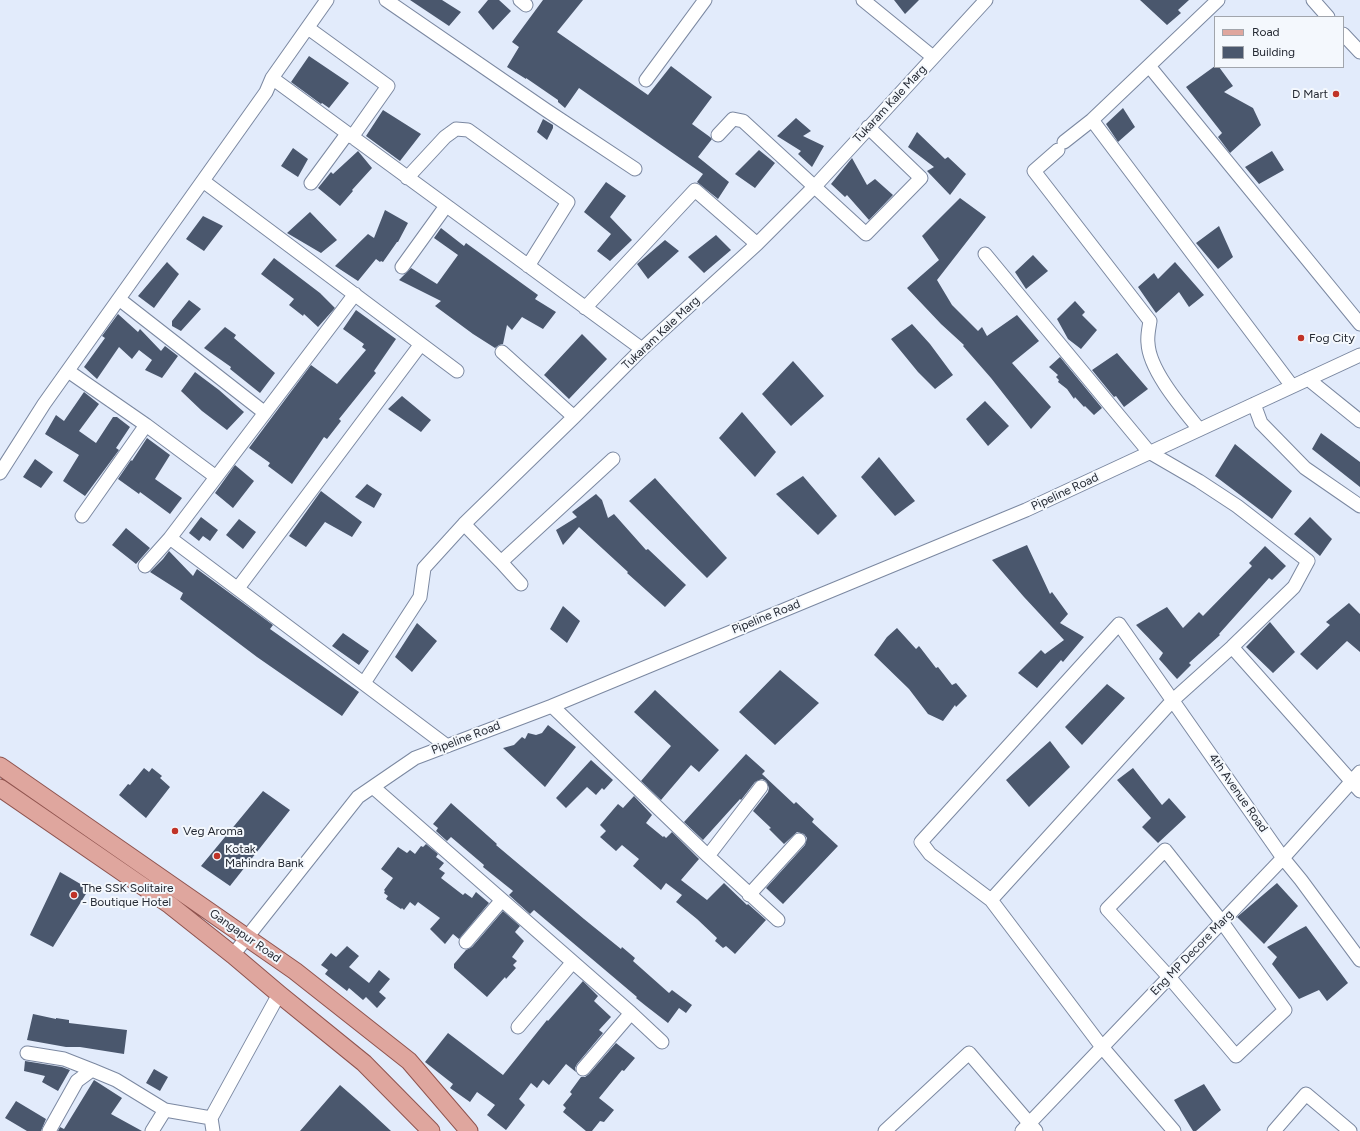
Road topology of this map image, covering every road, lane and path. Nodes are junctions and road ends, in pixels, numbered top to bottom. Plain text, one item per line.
1 (328, 0) edge
2 (386, 0) edge
3 (705, 0) edge
4 (863, 0) edge
5 (986, 0) edge
6 (1218, 0) edge
7 (1313, 0) edge
8 (1327, 16) edge
9 (308, 28) junction
10 (1344, 35) edge
11 (1360, 52) edge
12 (933, 57) junction
13 (1149, 66) junction
14 (272, 78) junction
15 (646, 80) dead end
16 (1092, 120) junction
17 (868, 127) junction
18 (718, 135) dead end
19 (350, 136) junction
20 (635, 168) dead end
21 (407, 178) junction
22 (203, 181) junction
23 (311, 184) dead end
24 (814, 186) junction
25 (446, 206) junction
26 (757, 244) junction
27 (985, 254) dead end
28 (528, 266) junction
29 (402, 267) dead end
30 (355, 294) junction
31 (119, 299) junction
32 (585, 308) junction
33 (1360, 324) edge
34 (421, 344) junction
35 (642, 349) junction
36 (502, 352) dead end
37 (1360, 355) edge
38 (68, 371) junction
39 (457, 371) dead end
40 (1308, 379) junction
41 (1292, 386) junction
42 (1254, 404) junction
43 (265, 413) junction
44 (574, 418) junction
45 (1360, 421) edge
46 (146, 425) junction
47 (1199, 429) junction
48 (1149, 452) junction
49 (613, 459) dead end
50 (0, 473) edge
51 (216, 477) junction
52 (1360, 506) edge
53 (82, 516) dead end
54 (464, 524) junction
55 (170, 538) junction
56 (501, 562) junction
57 (145, 566) dead end
58 (521, 584) dead end
59 (238, 588) junction
60 (1232, 647) junction
61 (364, 683) junction
62 (1173, 700) junction
63 (552, 706) junction
64 (447, 746) junction
65 (0, 766) edge
66 (1360, 772) edge
67 (373, 787) junction
68 (761, 787) dead end
69 (1355, 787) edge
70 (0, 788) edge
71 (799, 840) dead end
72 (708, 856) junction
73 (1283, 858) junction
74 (749, 895) junction
75 (502, 900) junction
76 (991, 900) junction
77 (778, 920) dead end
78 (1222, 922) junction
79 (248, 937) junction
80 (466, 942) dead end
81 (233, 955) junction
82 (1360, 960) edge
83 (572, 963) junction
84 (1169, 977) junction
85 (279, 994) junction
86 (631, 1013) junction
87 (518, 1027) dead end
88 (662, 1042) dead end
89 (1102, 1047) junction
90 (27, 1053) dead end
91 (583, 1069) dead end
92 (92, 1070) junction
93 (164, 1110) junction
94 (212, 1125) edge
95 (1030, 1129) edge
96 (49, 1131) edge
97 (152, 1131) edge
98 (431, 1131) edge
99 (469, 1131) edge
100 (885, 1131) edge
101 (1174, 1131) edge
102 (1274, 1131) edge
103 (1350, 1131) edge

1 - 9 street
2 - 20 street
3 - 15 street
4 - 12 street
5 - 12 street, Tukaram Kale Marg
6 - 13 street
7 - 8 street
9 - 14 street
9 - 19 street
10 - 11 street
12 - 17 street, Tukaram Kale Marg
13 - 16 street
13 - 33 street
14 - 19 street
14 - 22 street
16 - 41 street
16 - 47 street
17 - 24 street, Tukaram Kale Marg
17 - 24 street
18 - 24 street
19 - 21 street
19 - 23 street
21 - 25 street
21 - 28 street
22 - 30 street
22 - 31 street
24 - 26 street, Tukaram Kale Marg
25 - 28 street
25 - 29 street
26 - 32 street
26 - 35 street, Tukaram Kale Marg
27 - 48 street
28 - 32 street
30 - 34 street
30 - 43 street
31 - 38 street
31 - 43 street
32 - 35 street
34 - 39 street
34 - 59 street
35 - 44 street, Tukaram Kale Marg
36 - 44 street
37 - 40 street, Pipeline Road
38 - 46 street
38 - 50 street
40 - 41 street, Pipeline Road
40 - 45 street
41 - 42 street, Pipeline Road
42 - 47 street, Pipeline Road
42 - 52 street
43 - 51 street
44 - 54 street, Tukaram Kale Marg
46 - 51 street
46 - 53 street
47 - 48 street, Pipeline Road
48 - 60 street
48 - 63 street, Pipeline Road
49 - 56 street
51 - 55 street
54 - 56 street
54 - 61 street, Tukaram Kale Marg
55 - 57 street
55 - 59 street
56 - 58 street
59 - 61 street
60 - 62 street
60 - 69 street
61 - 64 street
62 - 73 street, 4th Avenue Road
62 - 76 street
62 - 76 street, 4th Avenue Road
63 - 64 street, Pipeline Road
63 - 72 street
64 - 67 street, Pipeline Road
65 - 79 main road, Gangapur Road
66 - 69 street, Eng MP Decore Marg
67 - 75 street
67 - 79 street, Pipeline Road
68 - 72 street
69 - 73 street, Eng MP Decore Marg
70 - 81 main road, Gangapur Road
71 - 74 street
72 - 74 street
73 - 78 street, Eng MP Decore Marg
73 - 82 street, 4th Avenue Road
74 - 77 street
75 - 80 street
75 - 83 street
76 - 89 street
78 - 84 street, Eng MP Decore Marg
78 - 84 street
78 - 84 street
79 - 81 street, Pipeline Road
79 - 99 main road, Gangapur Road
81 - 85 main road, Gangapur Road
83 - 86 street
83 - 87 street
84 - 89 street, Eng MP Decore Marg
85 - 94 street
85 - 98 main road, Gangapur Road
86 - 88 street
86 - 91 street
89 - 95 street, Eng MP Decore Marg
89 - 101 street
90 - 92 street
92 - 93 street
92 - 96 street
93 - 94 street
93 - 97 street
95 - 100 street
102 - 103 street

